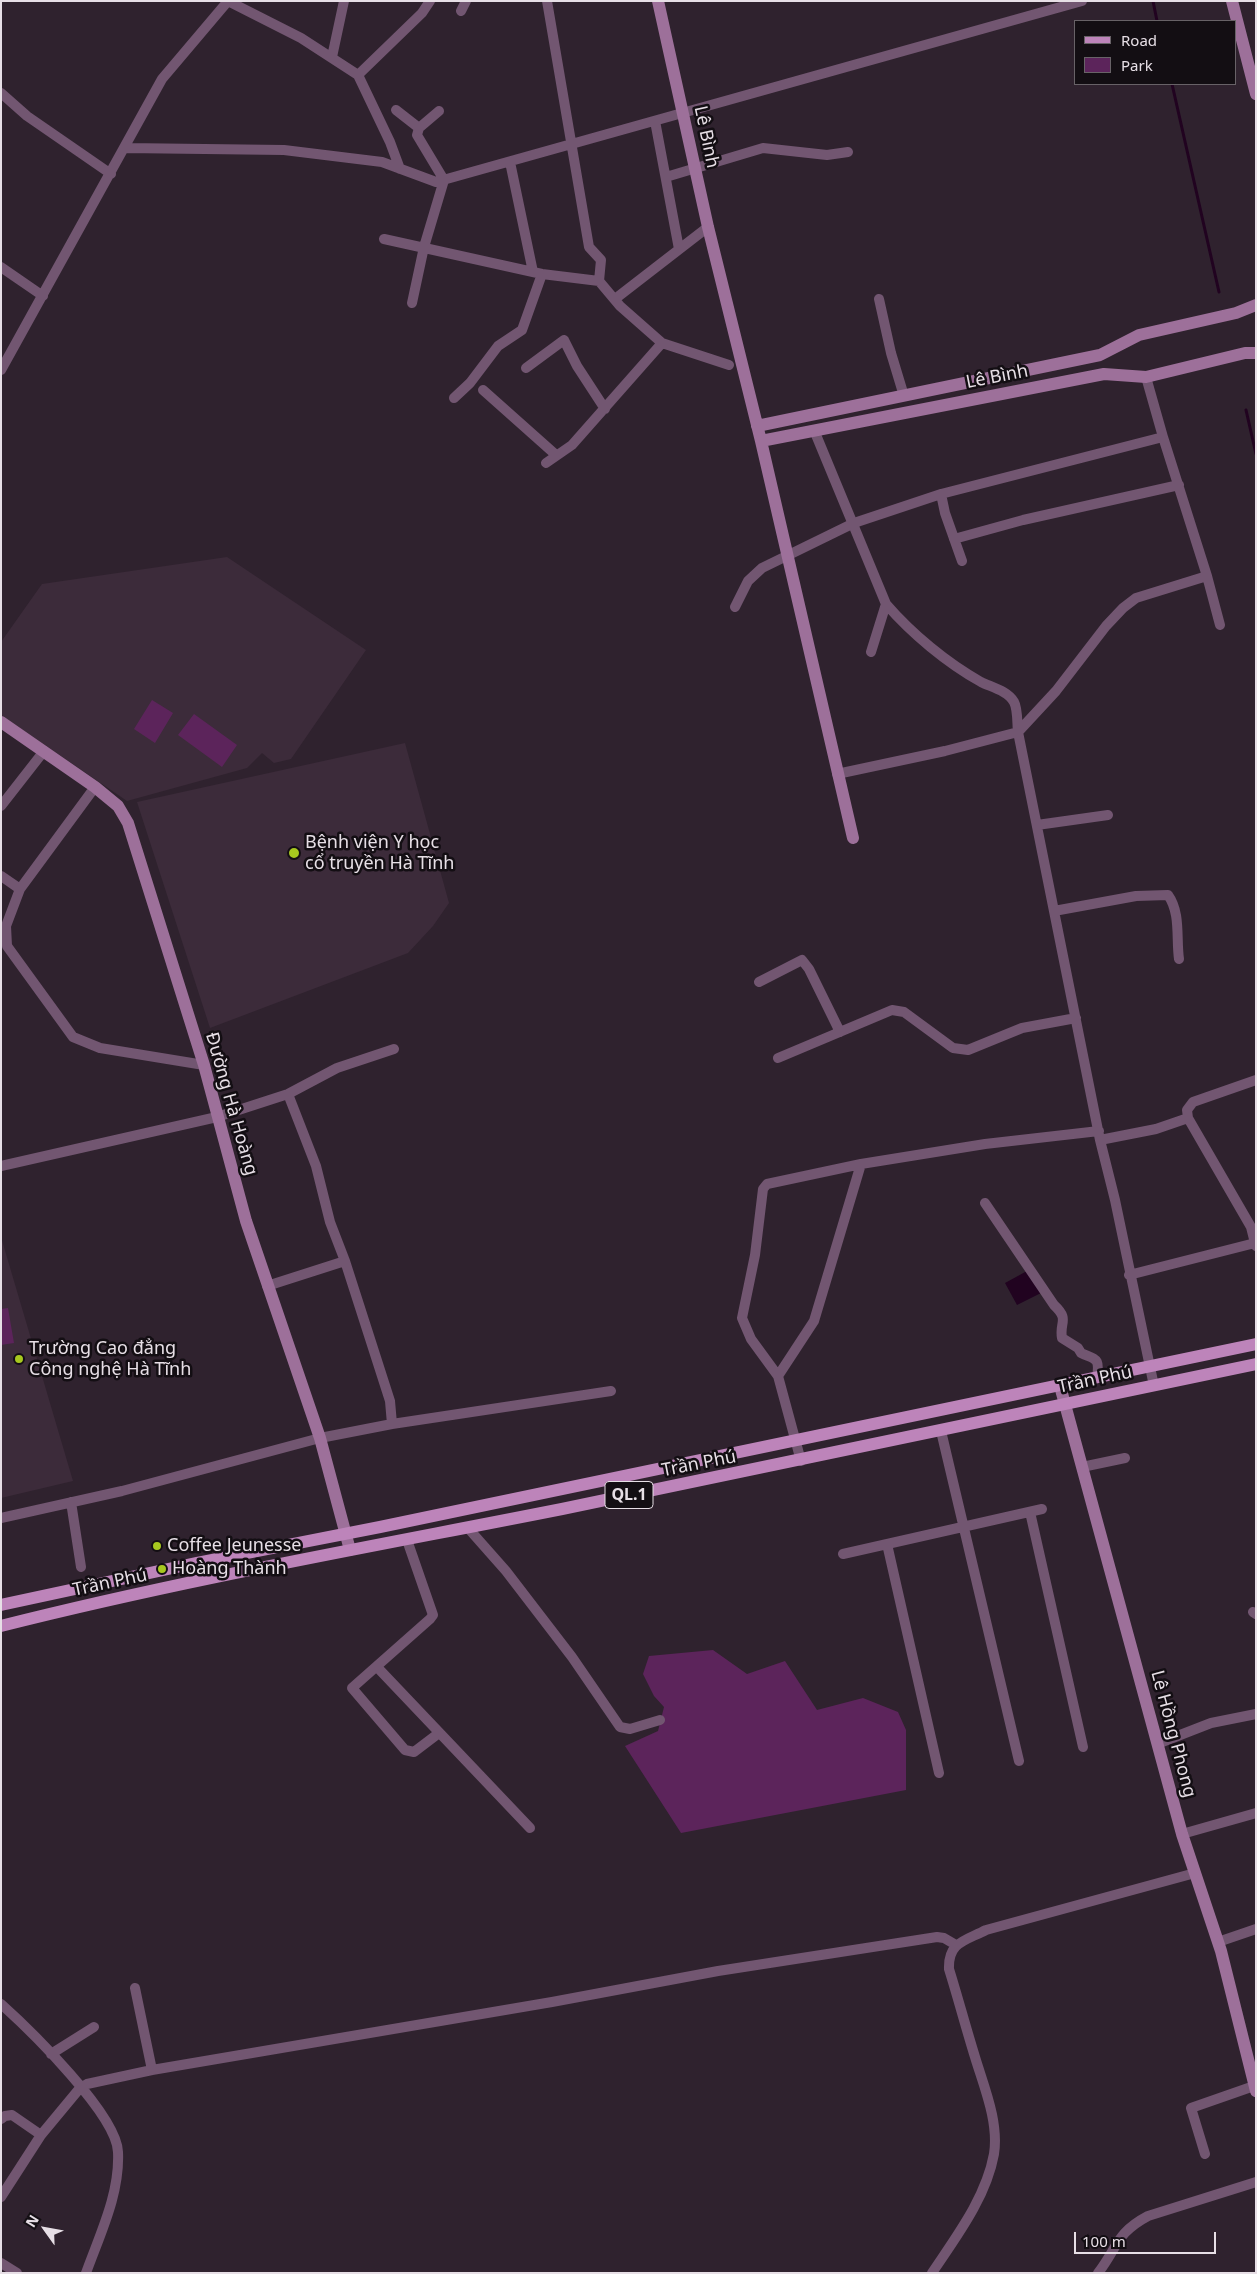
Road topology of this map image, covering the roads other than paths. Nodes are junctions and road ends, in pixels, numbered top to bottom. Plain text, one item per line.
1 (228, 1) edge
2 (344, 1) edge
3 (430, 1) edge
4 (546, 1) edge
5 (658, 1) edge
6 (1082, 1) edge
7 (1232, 1) edge
8 (1237, 20) edge
9 (1237, 20) edge
10 (332, 57) junction
11 (358, 75) junction
12 (1, 93) edge
13 (1256, 94) edge
14 (396, 110) dead end
15 (440, 111) dead end
16 (683, 114) junction
17 (655, 121) junction
18 (420, 128) junction
19 (573, 143) junction
20 (126, 148) junction
21 (848, 152) dead end
22 (510, 162) junction
23 (695, 168) junction
24 (400, 169) junction
25 (111, 174) junction
26 (666, 177) junction
27 (444, 180) junction
28 (708, 227) junction
29 (384, 239) dead end
30 (424, 247) junction
31 (679, 249) junction
32 (1, 267) edge
33 (538, 272) junction
34 (599, 281) junction
35 (42, 296) junction
36 (615, 299) junction
37 (879, 299) dead end
38 (412, 303) dead end
39 (1256, 305) edge
40 (662, 343) junction
41 (1256, 353) edge
42 (1100, 355) junction
43 (729, 365) dead end
44 (526, 368) dead end
45 (1, 370) edge
46 (1104, 374) junction
47 (1146, 377) junction
48 (483, 390) dead end
49 (904, 396) junction
50 (454, 398) dead end
51 (605, 409) junction
52 (757, 426) junction
53 (814, 430) junction
54 (1163, 437) junction
55 (761, 441) junction
56 (556, 456) junction
57 (546, 463) dead end
58 (1179, 485) junction
59 (940, 494) junction
60 (854, 523) junction
61 (954, 539) junction
62 (787, 555) junction
63 (962, 562) dead end
64 (1208, 576) junction
65 (886, 604) junction
66 (735, 607) dead end
67 (1220, 626) dead end
68 (871, 652) dead end
69 (1, 722) edge
70 (1018, 732) junction
71 (44, 751) junction
72 (838, 774) junction
73 (95, 787) junction
74 (1, 806) edge
75 (1108, 815) dead end
76 (1037, 825) junction
77 (853, 838) dead end
78 (1, 876) edge
79 (20, 889) junction
80 (1054, 911) junction
81 (4, 947) edge
82 (1179, 959) dead end
83 (759, 982) dead end
84 (1076, 1018) junction
85 (840, 1032) junction
86 (394, 1049) dead end
87 (778, 1058) dead end
88 (204, 1065) junction
89 (1256, 1080) edge
90 (288, 1094) junction
91 (218, 1117) junction
92 (1188, 1118) junction
93 (1099, 1136) junction
94 (861, 1164) junction
95 (1, 1166) edge
96 (985, 1203) dead end
97 (1255, 1244) edge
98 (345, 1261) junction
99 (1130, 1275) junction
100 (267, 1286) junction
101 (1256, 1344) edge
102 (1256, 1364) edge
103 (1150, 1367) junction
104 (778, 1376) junction
105 (1097, 1378) junction
106 (1060, 1386) junction
107 (1154, 1386) junction
108 (610, 1391) dead end
109 (1064, 1405) junction
110 (392, 1424) junction
111 (942, 1431) junction
112 (320, 1438) junction
113 (796, 1441) junction
114 (1125, 1458) dead end
115 (801, 1461) junction
116 (1082, 1467) junction
117 (71, 1502) junction
118 (1042, 1509) dead end
119 (1030, 1512) junction
120 (1, 1518) edge
121 (964, 1526) junction
122 (468, 1528) junction
123 (346, 1532) junction
124 (407, 1540) junction
125 (887, 1544) junction
126 (350, 1550) junction
127 (843, 1554) dead end
128 (81, 1568) dead end
129 (1, 1605) edge
130 (1, 1626) edge
131 (377, 1667) junction
132 (1256, 1714) edge
133 (660, 1720) dead end
134 (439, 1733) junction
135 (1157, 1744) junction
136 (1083, 1747) dead end
137 (1018, 1761) dead end
138 (939, 1773) dead end
139 (1256, 1813) edge
140 (530, 1828) dead end
141 (1182, 1834) junction
142 (1195, 1873) junction
143 (1256, 1929) edge
144 (1218, 1942) junction
145 (956, 1945) junction
146 (135, 1988) dead end
147 (1, 2004) edge
148 (94, 2027) dead end
149 (51, 2054) junction
150 (152, 2070) junction
151 (80, 2088) junction
152 (1255, 2088) edge
153 (1, 2119) edge
154 (41, 2135) junction
155 (1205, 2154) dead end
156 (1256, 2182) edge
157 (1, 2197) edge
158 (1, 2263) edge
159 (17, 2273) edge
160 (86, 2273) edge
161 (932, 2273) edge
162 (1098, 2273) edge

1 - 10 street
1 - 20 street
2 - 10 street
3 - 11 street
4 - 19 street
5 - 16 street, Lê Bình
6 - 16 street
7 - 8 street
9 - 13 street
10 - 11 street
11 - 24 street
12 - 25 street
14 - 18 street
15 - 18 street
16 - 17 street
16 - 23 street, Lê Bình
17 - 19 street
17 - 26 street
18 - 27 street
19 - 22 street
19 - 34 street
20 - 24 street
20 - 25 street
21 - 23 street
22 - 27 street
22 - 33 street
23 - 26 street
23 - 28 street, Lê Bình
24 - 27 street
25 - 35 street
26 - 31 street
27 - 30 street
28 - 31 street
28 - 52 street, Lê Bình
29 - 30 street
30 - 33 street
30 - 38 street
31 - 36 street
32 - 35 street
33 - 34 street
33 - 50 street
34 - 36 street
35 - 45 street
36 - 40 street
37 - 49 street
39 - 42 street, Lê Bình
40 - 43 street
40 - 51 street
41 - 47 street, Lê Bình
42 - 46 street
42 - 49 street, Lê Bình
44 - 51 street
46 - 47 street, Lê Bình
46 - 53 street, Lê Bình
47 - 54 street
48 - 56 street
49 - 52 street, Lê Bình
51 - 56 street
52 - 55 street, Lê Bình
53 - 55 street, Lê Bình
53 - 60 street
54 - 58 street
54 - 59 street
55 - 62 street
56 - 57 street
58 - 61 street
58 - 64 street
59 - 60 street
59 - 61 street
60 - 62 street
60 - 65 street
61 - 63 street
62 - 66 street
62 - 72 street
64 - 67 street
64 - 70 street
65 - 68 street
65 - 70 street
69 - 71 street, Đường Hà Hoàng
70 - 72 street
70 - 76 street
71 - 73 street, Đường Hà Hoàng
71 - 74 street
72 - 77 street
73 - 79 street
73 - 88 street, Đường Hà Hoàng
75 - 76 street
76 - 80 street
78 - 79 street
79 - 81 street
80 - 82 street
80 - 84 street
81 - 88 street
83 - 85 street
84 - 85 street
84 - 93 street
85 - 87 street
86 - 90 street
88 - 91 street, Đường Hà Hoàng
89 - 92 street
90 - 91 street
90 - 98 street
91 - 95 street
91 - 100 street, Đường Hà Hoàng
92 - 93 street
92 - 97 street
93 - 94 street
93 - 99 street
94 - 104 street
94 - 104 street
96 - 105 street
97 - 99 street
98 - 100 street
98 - 110 street
99 - 103 street
100 - 112 street, Đường Hà Hoàng
101 - 103 main road, Trần Phú / QL.1
102 - 107 main road, Trần Phú / QL.1
103 - 105 main road, Trần Phú / QL.1
103 - 107 street
104 - 113 street
105 - 106 main road, Trần Phú / QL.1
106 - 109 street, Lê Hồng Phong
106 - 113 main road, Trần Phú / QL.1
107 - 109 main road, Trần Phú / QL.1
108 - 110 street
109 - 111 main road, Trần Phú / QL.1
109 - 116 street, Lê Hồng Phong
110 - 112 street
111 - 115 main road, Trần Phú / QL.1
111 - 121 street
112 - 117 street
112 - 123 street, Đường Hà Hoàng
113 - 115 street
113 - 123 main road, Trần Phú / QL.1
114 - 116 street
115 - 122 main road, Trần Phú / QL.1
116 - 135 street, Lê Hồng Phong
117 - 120 street
117 - 128 street
118 - 119 street
119 - 121 street
119 - 136 street
121 - 125 street
121 - 137 street
122 - 124 main road, Trần Phú / QL.1
122 - 133 street
123 - 126 street, Đường Hà Hoàng
123 - 129 main road, Trần Phú / QL.1
124 - 126 main road, Trần Phú / QL.1
124 - 131 street
125 - 127 street
125 - 138 street
126 - 130 main road, Trần Phú / QL.1
131 - 134 street
131 - 134 street
132 - 135 street
134 - 140 street
135 - 141 street, Lê Hồng Phong
139 - 141 street
141 - 142 street, Lê Hồng Phong
142 - 144 street, Lê Hồng Phong
142 - 145 street
143 - 144 street
144 - 152 street, Lê Hồng Phong
145 - 150 street
145 - 161 street
146 - 150 street
147 - 149 street
148 - 149 street
149 - 151 street
150 - 151 street
151 - 154 street
151 - 160 street
152 - 155 street
153 - 154 street
154 - 157 street
156 - 162 street
158 - 159 street

